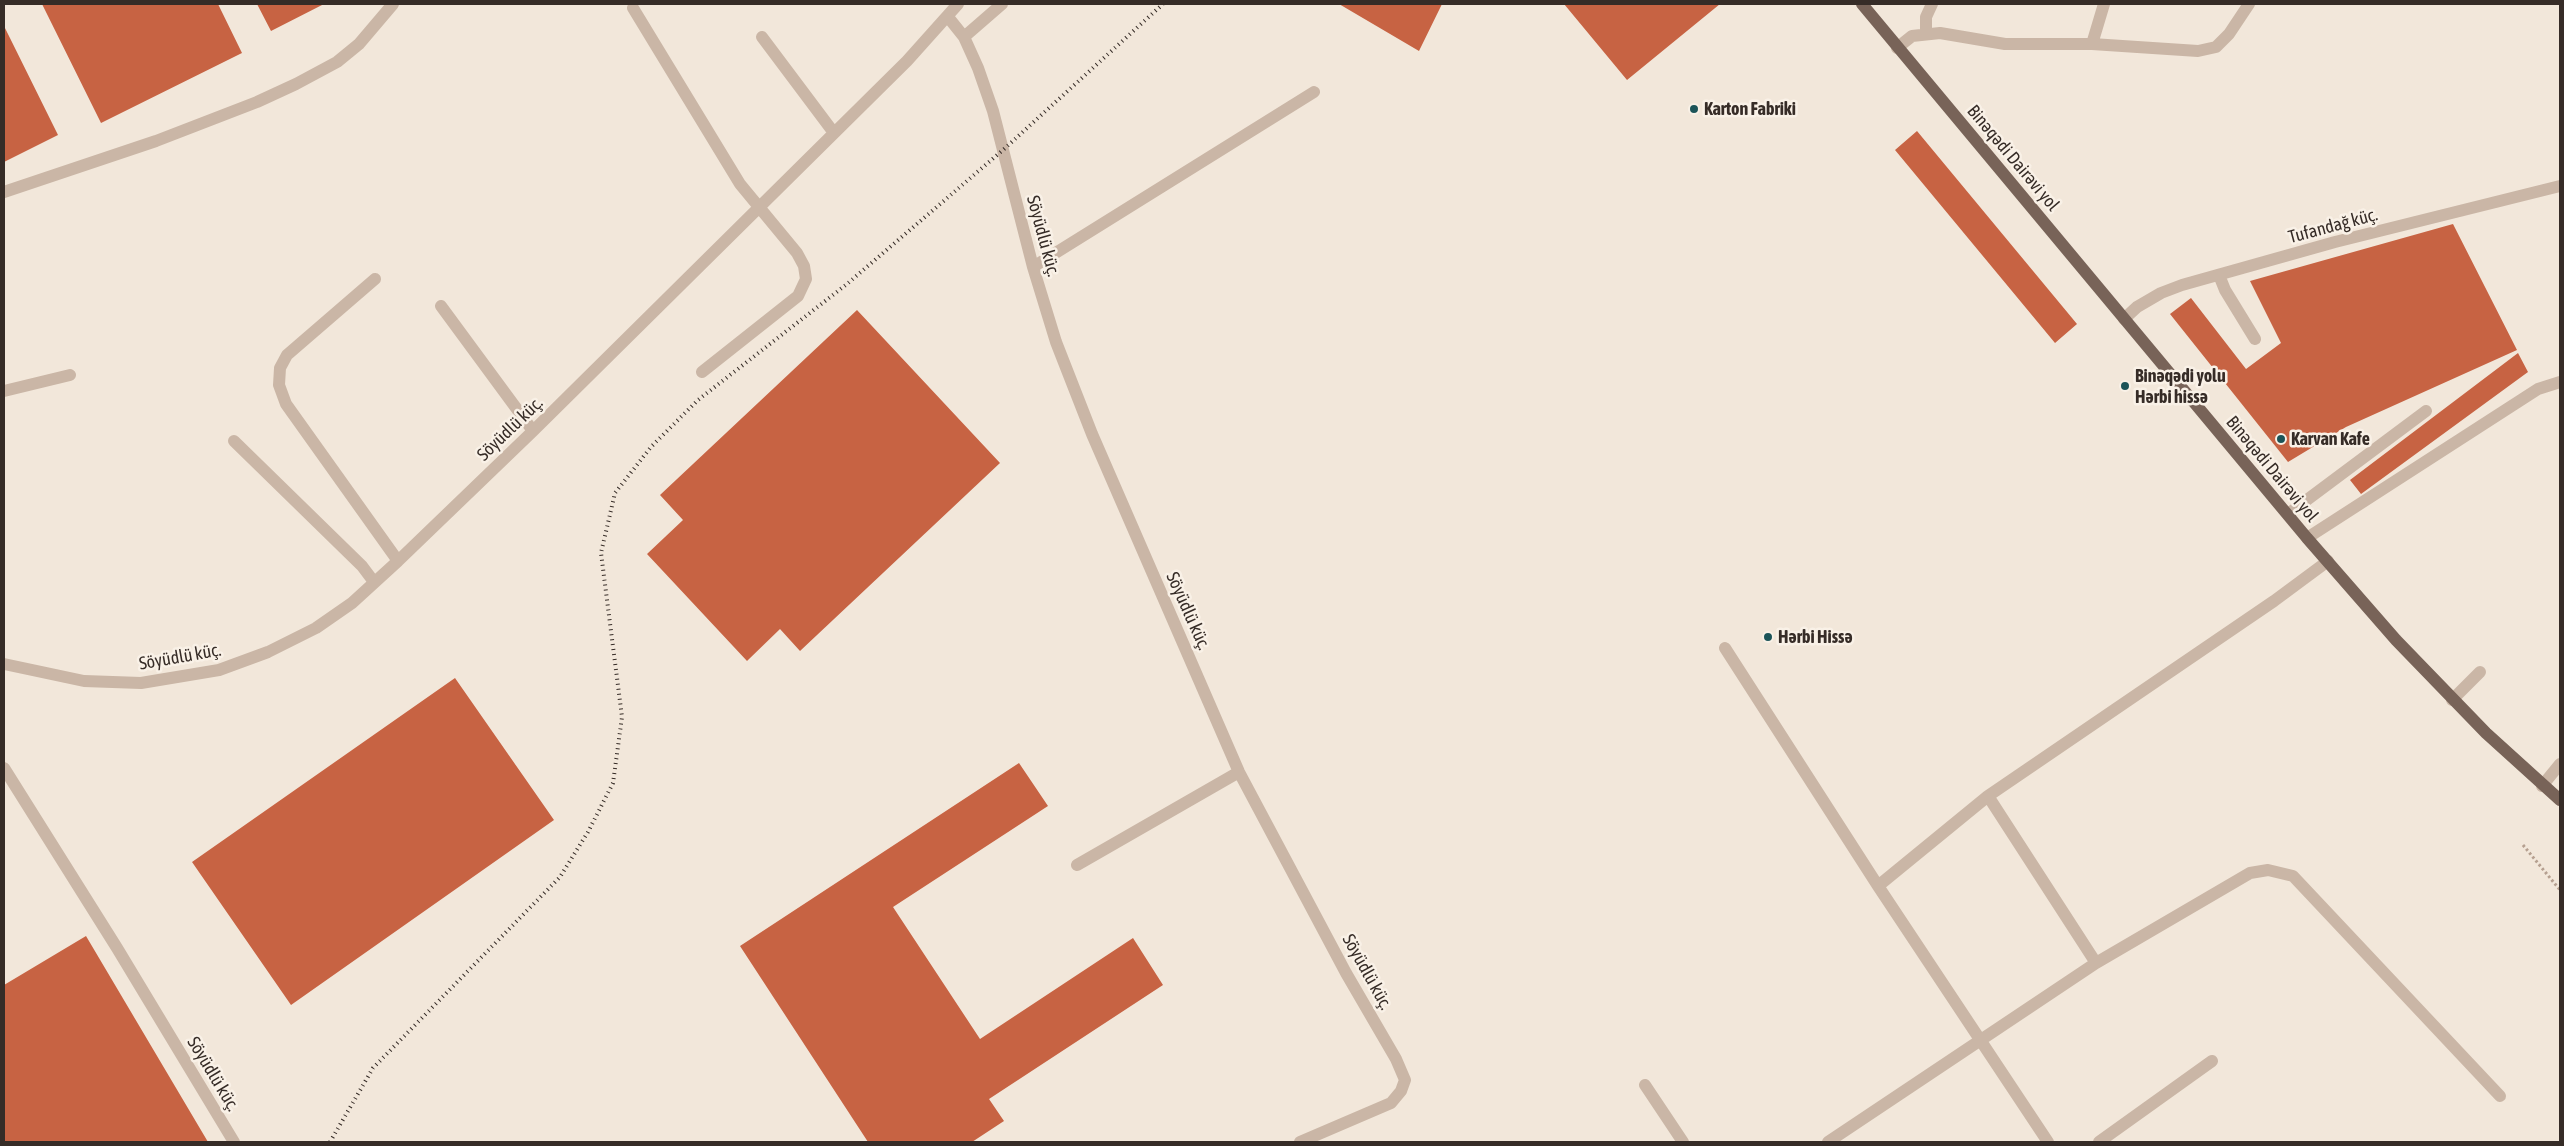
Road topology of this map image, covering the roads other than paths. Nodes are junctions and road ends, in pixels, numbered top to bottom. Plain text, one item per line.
1 (393, 4) edge
2 (958, 4) edge
3 (1002, 4) edge
4 (1862, 4) edge
5 (1932, 4) edge
6 (2104, 4) edge
7 (2249, 4) edge
8 (633, 8) dead end
9 (948, 17) junction
10 (1926, 33) junction
11 (762, 37) dead end
12 (964, 38) junction
13 (2092, 44) junction
14 (1898, 48) junction
15 (1314, 92) dead end
16 (834, 133) junction
17 (2560, 186) edge
18 (4, 192) edge
19 (759, 209) junction
20 (1033, 267) junction
21 (2218, 275) junction
22 (375, 279) dead end
23 (441, 306) dead end
24 (2124, 319) junction
25 (2255, 339) dead end
26 (702, 372) dead end
27 (70, 375) dead end
28 (2560, 382) edge
29 (4, 391) edge
30 (2426, 410) dead end
31 (533, 432) junction
32 (234, 441) dead end
33 (2288, 514) junction
34 (2307, 538) junction
35 (398, 561) junction
36 (2328, 561) junction
37 (374, 582) junction
38 (1725, 648) dead end
39 (4, 664) edge
40 (2480, 672) dead end
41 (2452, 700) junction
42 (2560, 764) edge
43 (4, 768) edge
44 (1239, 772) junction
45 (2542, 786) junction
46 (1988, 796) junction
47 (2560, 800) edge
48 (1077, 865) dead end
49 (1878, 886) junction
50 (2096, 963) junction
51 (1981, 1039) junction
52 (2212, 1061) dead end
53 (1645, 1085) dead end
54 (2500, 1096) dead end
55 (234, 1142) edge
56 (1300, 1142) edge
57 (1683, 1142) edge
58 (1828, 1142) edge
59 (2048, 1142) edge
60 (2099, 1142) edge

1 - 18 street
2 - 9 street, Söyüdlü küç.
3 - 12 street
4 - 14 main road, Binəqədi Dairəvi yol
5 - 10 street
6 - 13 street
7 - 13 street
8 - 19 street
9 - 12 street, Söyüdlü küç.
9 - 16 street, Söyüdlü küç.
10 - 13 street
10 - 14 street
11 - 16 street
12 - 20 street, Söyüdlü küç.
14 - 24 main road, Binəqədi Dairəvi yol
15 - 20 street
16 - 19 street, Söyüdlü küç.
17 - 21 street, Tufandağ küç.
19 - 26 street
19 - 31 street, Söyüdlü küç.
20 - 44 street, Söyüdlü küç.
21 - 24 street, Tufandağ küç.
21 - 25 street
22 - 35 street
23 - 31 street
24 - 33 main road, Binəqədi Dairəvi yol
27 - 29 street
28 - 34 street
30 - 33 street
31 - 35 street, Söyüdlü küç.
32 - 37 street
33 - 34 main road, Binəqədi Dairəvi yol
34 - 36 main road, Binəqədi Dairəvi yol
35 - 37 street, Söyüdlü küç.
36 - 41 main road, Binəqədi Dairəvi yol
36 - 46 street
37 - 39 street, Söyüdlü küç.
38 - 49 street
40 - 41 street
41 - 45 main road, Binəqədi Dairəvi yol
42 - 45 street
43 - 55 street, Söyüdlü küç.
44 - 48 street
44 - 56 street, Söyüdlü küç.
45 - 47 main road, Binəqədi Dairəvi yol
46 - 49 street
46 - 50 street
49 - 51 street
50 - 51 street
50 - 54 street
51 - 58 street
51 - 59 street
52 - 60 street
53 - 57 street

